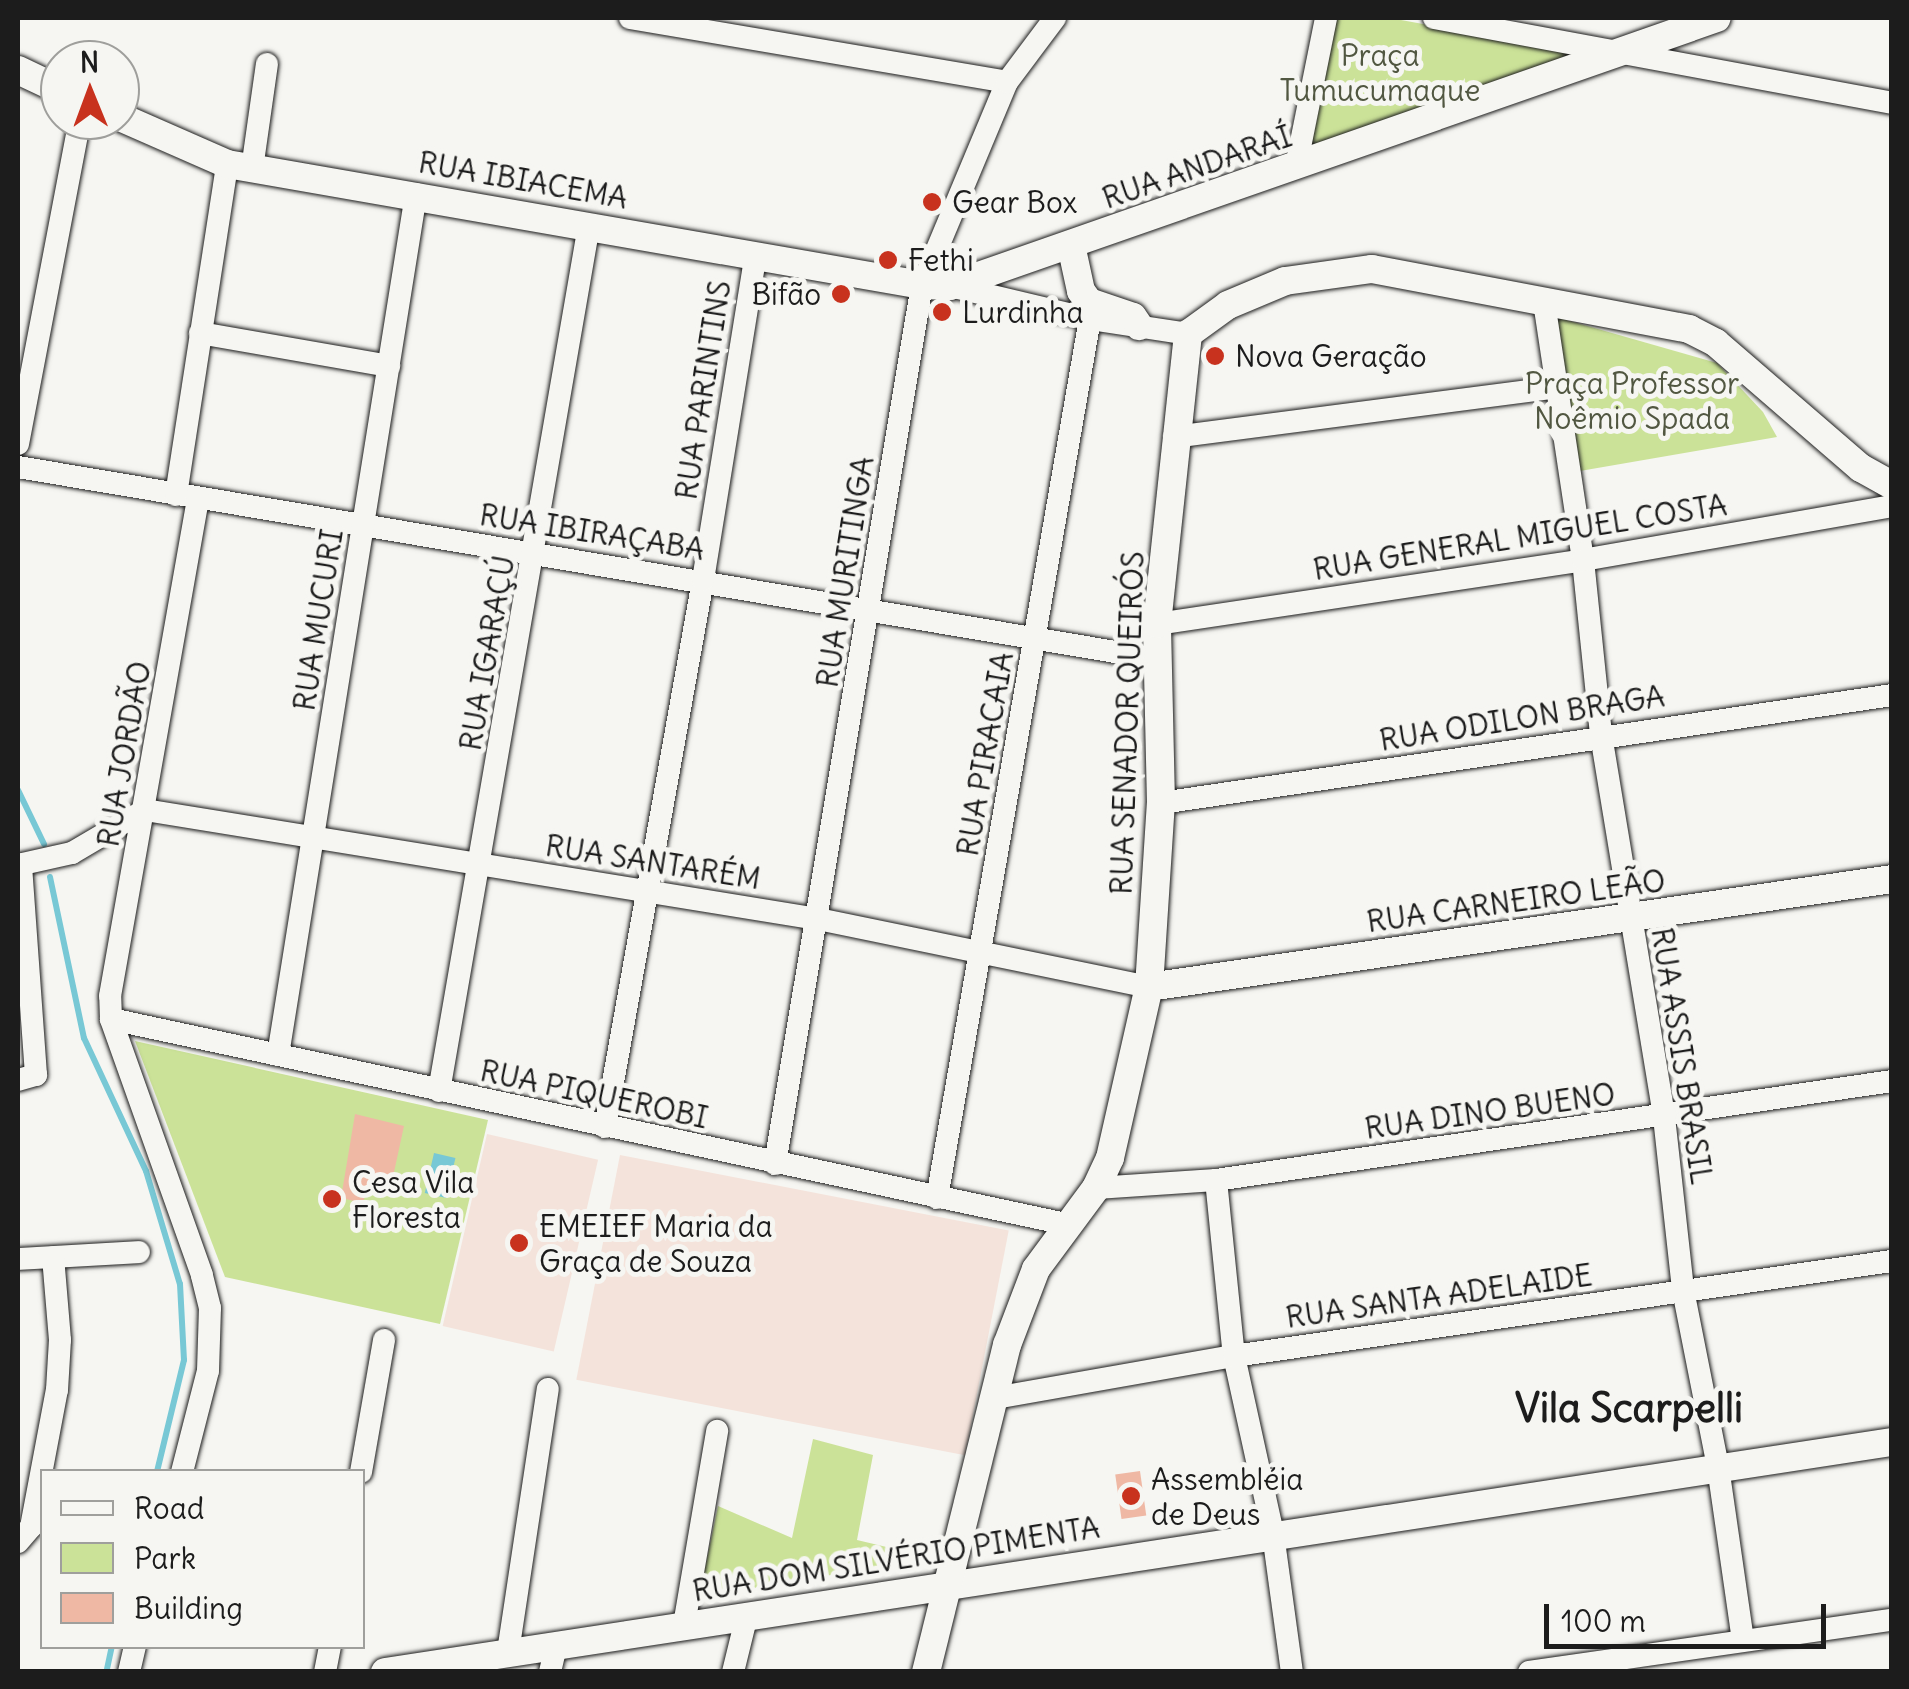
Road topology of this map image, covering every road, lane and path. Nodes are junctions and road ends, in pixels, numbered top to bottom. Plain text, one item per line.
1 (630, 18) edge
2 (1054, 18) edge
3 (1326, 18) edge
4 (1434, 18) edge
5 (1717, 18) edge
6 (1623, 52) junction
7 (267, 64) dead end
8 (1006, 82) junction
9 (1892, 103) edge
10 (140, 125) edge
11 (76, 140) edge
12 (240, 166) junction
13 (1296, 167) junction
14 (416, 194) junction
15 (589, 225) junction
16 (1071, 245) junction
17 (756, 254) junction
18 (936, 286) junction
19 (1544, 302) junction
20 (1090, 319) junction
21 (1139, 326) junction
22 (200, 333) junction
23 (1188, 334) junction
24 (389, 366) junction
25 (1557, 387) junction
26 (1174, 437) junction
27 (18, 444) edge
28 (18, 467) edge
29 (1892, 484) edge
30 (187, 497) junction
31 (1892, 506) edge
32 (364, 525) junction
33 (535, 554) junction
34 (1584, 560) junction
35 (703, 580) junction
36 (869, 609) junction
37 (1157, 624) junction
38 (1036, 636) junction
39 (1157, 660) junction
40 (1892, 695) edge
41 (1601, 735) junction
42 (1161, 803) junction
43 (145, 810) junction
44 (313, 838) junction
45 (480, 864) junction
46 (19, 865) edge
47 (1892, 878) edge
48 (646, 891) junction
49 (818, 918) junction
50 (1630, 918) junction
51 (982, 951) junction
52 (1149, 987) junction
53 (110, 1018) junction
54 (278, 1056) junction
55 (27, 1078) edge
56 (1892, 1081) edge
57 (439, 1090) junction
58 (1664, 1118) junction
59 (605, 1127) junction
60 (774, 1164) junction
61 (1216, 1180) junction
62 (1096, 1188) junction
63 (936, 1198) junction
64 (1066, 1224) junction
65 (139, 1252) dead end
66 (53, 1257) junction
67 (18, 1259) edge
68 (1892, 1260) edge
69 (1683, 1290) junction
70 (384, 1340) dead end
71 (1234, 1356) junction
72 (548, 1388) dead end
73 (996, 1398) junction
74 (717, 1431) dead end
75 (1892, 1442) edge
76 (1718, 1467) junction
77 (41, 1469) edge
78 (183, 1469) edge
79 (361, 1469) edge
80 (40, 1476) edge
81 (1272, 1534) junction
82 (18, 1542) edge
83 (947, 1584) junction
84 (747, 1616) junction
85 (1892, 1620) edge
86 (684, 1625) junction
87 (1742, 1640) junction
88 (1692, 1648) junction
89 (508, 1652) junction
90 (553, 1658) edge
91 (385, 1672) edge
92 (732, 1672) edge
93 (926, 1672) edge
94 (1292, 1672) edge
95 (1529, 1672) edge
96 (1695, 1672) edge

1 - 8 street
2 - 8 street, RUA MURITINGA
3 - 13 street
4 - 6 street
5 - 6 street, RUA ANDARAÍ
6 - 9 street
6 - 13 street, RUA ANDARAÍ
7 - 12 street, RUA JORDÃO
8 - 18 street, RUA MURITINGA
10 - 12 street, RUA IBIACEMA
11 - 27 street
12 - 14 street, RUA IBIACEMA
12 - 22 street, RUA JORDÃO
13 - 16 street, RUA ANDARAÍ
14 - 15 street, RUA IBIACEMA
14 - 24 street, RUA MUCURI
15 - 17 street, RUA IBIACEMA
15 - 33 street, RUA IGARAÇÚ
16 - 18 street, RUA ANDARAÍ
16 - 21 street
17 - 18 street, RUA IBIACEMA
17 - 35 street, RUA PARINTINS
18 - 20 street, RUA IBIACEMA
18 - 36 street, RUA MURITINGA
19 - 23 street
19 - 25 street, RUA ASSIS BRASIL
19 - 29 street
20 - 21 street, RUA IBIACEMA
20 - 38 street, RUA PIRACAIA
21 - 23 street, RUA IBIACEMA
22 - 24 street
22 - 30 street, RUA JORDÃO
23 - 26 street, RUA SENADOR QUEIRÓS
24 - 32 street, RUA MUCURI
25 - 26 street
25 - 34 street, RUA ASSIS BRASIL
26 - 37 street, RUA SENADOR QUEIRÓS
28 - 30 street, RUA IBIRAÇABA
30 - 32 street, RUA IBIRAÇABA
30 - 43 street, RUA JORDÃO
31 - 34 street, RUA GENERAL MIGUEL COSTA
32 - 33 street, RUA IBIRAÇABA
32 - 44 street, RUA MUCURI
33 - 35 street, RUA IBIRAÇABA
33 - 45 street, RUA IGARAÇÚ
34 - 37 street, RUA GENERAL MIGUEL COSTA
34 - 41 street, RUA ASSIS BRASIL
35 - 36 street, RUA IBIRAÇABA
35 - 48 street, RUA PARINTINS
36 - 38 street, RUA IBIRAÇABA
36 - 49 street, RUA MURITINGA
37 - 39 street, RUA SENADOR QUEIRÓS
38 - 39 street, RUA IBIRAÇABA
38 - 51 street, RUA PIRACAIA
39 - 42 street, RUA SENADOR QUEIRÓS
40 - 41 street, RUA ODILON BRAGA
41 - 42 street, RUA ODILON BRAGA
41 - 50 street, RUA ASSIS BRASIL
42 - 52 street, RUA SENADOR QUEIRÓS
43 - 44 street, RUA SANTARÉM
43 - 46 street
43 - 53 street, RUA JORDÃO
44 - 45 street, RUA SANTARÉM
44 - 54 street, RUA MUCURI
45 - 48 street, RUA SANTARÉM
45 - 57 street, RUA IGARAÇÚ
46 - 55 street
47 - 50 street, RUA CARNEIRO LEÃO
48 - 49 street, RUA SANTARÉM
48 - 59 street, RUA PARINTINS
49 - 51 street, RUA SANTARÉM
49 - 60 street, RUA MURITINGA
50 - 52 street, RUA CARNEIRO LEÃO
50 - 58 street, RUA ASSIS BRASIL
51 - 52 street, RUA SANTARÉM
51 - 63 street, RUA PIRACAIA
52 - 62 street, RUA SENADOR QUEIRÓS
53 - 54 street, RUA PIQUEROBI
53 - 78 street
54 - 57 street, RUA PIQUEROBI
56 - 58 street, RUA DINO BUENO
57 - 59 street, RUA PIQUEROBI
58 - 61 street, RUA DINO BUENO
58 - 69 street, RUA ASSIS BRASIL
59 - 60 street, RUA PIQUEROBI
60 - 63 street, RUA PIQUEROBI
61 - 62 street, RUA DINO BUENO
61 - 71 street
62 - 64 street, RUA SENADOR QUEIRÓS
63 - 64 street, RUA PIQUEROBI
64 - 73 street, RUA SENADOR QUEIRÓS
65 - 66 street
66 - 67 street
66 - 77 street
68 - 69 street, RUA SANTA ADELAIDE
69 - 71 street, RUA SANTA ADELAIDE
69 - 76 street, RUA ASSIS BRASIL
70 - 79 street
71 - 73 street, RUA SANTA ADELAIDE
71 - 81 street
72 - 89 street
73 - 83 street, RUA SENADOR QUEIRÓS
74 - 86 street
75 - 76 street, RUA DOM SILVÉRIO PIMENTA
76 - 81 street, RUA DOM SILVÉRIO PIMENTA
76 - 87 street, RUA ASSIS BRASIL
80 - 82 street
81 - 83 street, RUA DOM SILVÉRIO PIMENTA
81 - 94 street
83 - 84 street, RUA DOM SILVÉRIO PIMENTA
83 - 93 street, RUA SENADOR QUEIRÓS
84 - 86 street, RUA DOM SILVÉRIO PIMENTA
84 - 92 street
85 - 87 street
86 - 90 street, RUA DOM SILVÉRIO PIMENTA
87 - 88 street
88 - 95 street
88 - 96 street
89 - 90 street, RUA DOM SILVÉRIO PIMENTA
89 - 91 street, RUA DOM SILVÉRIO PIMENTA

